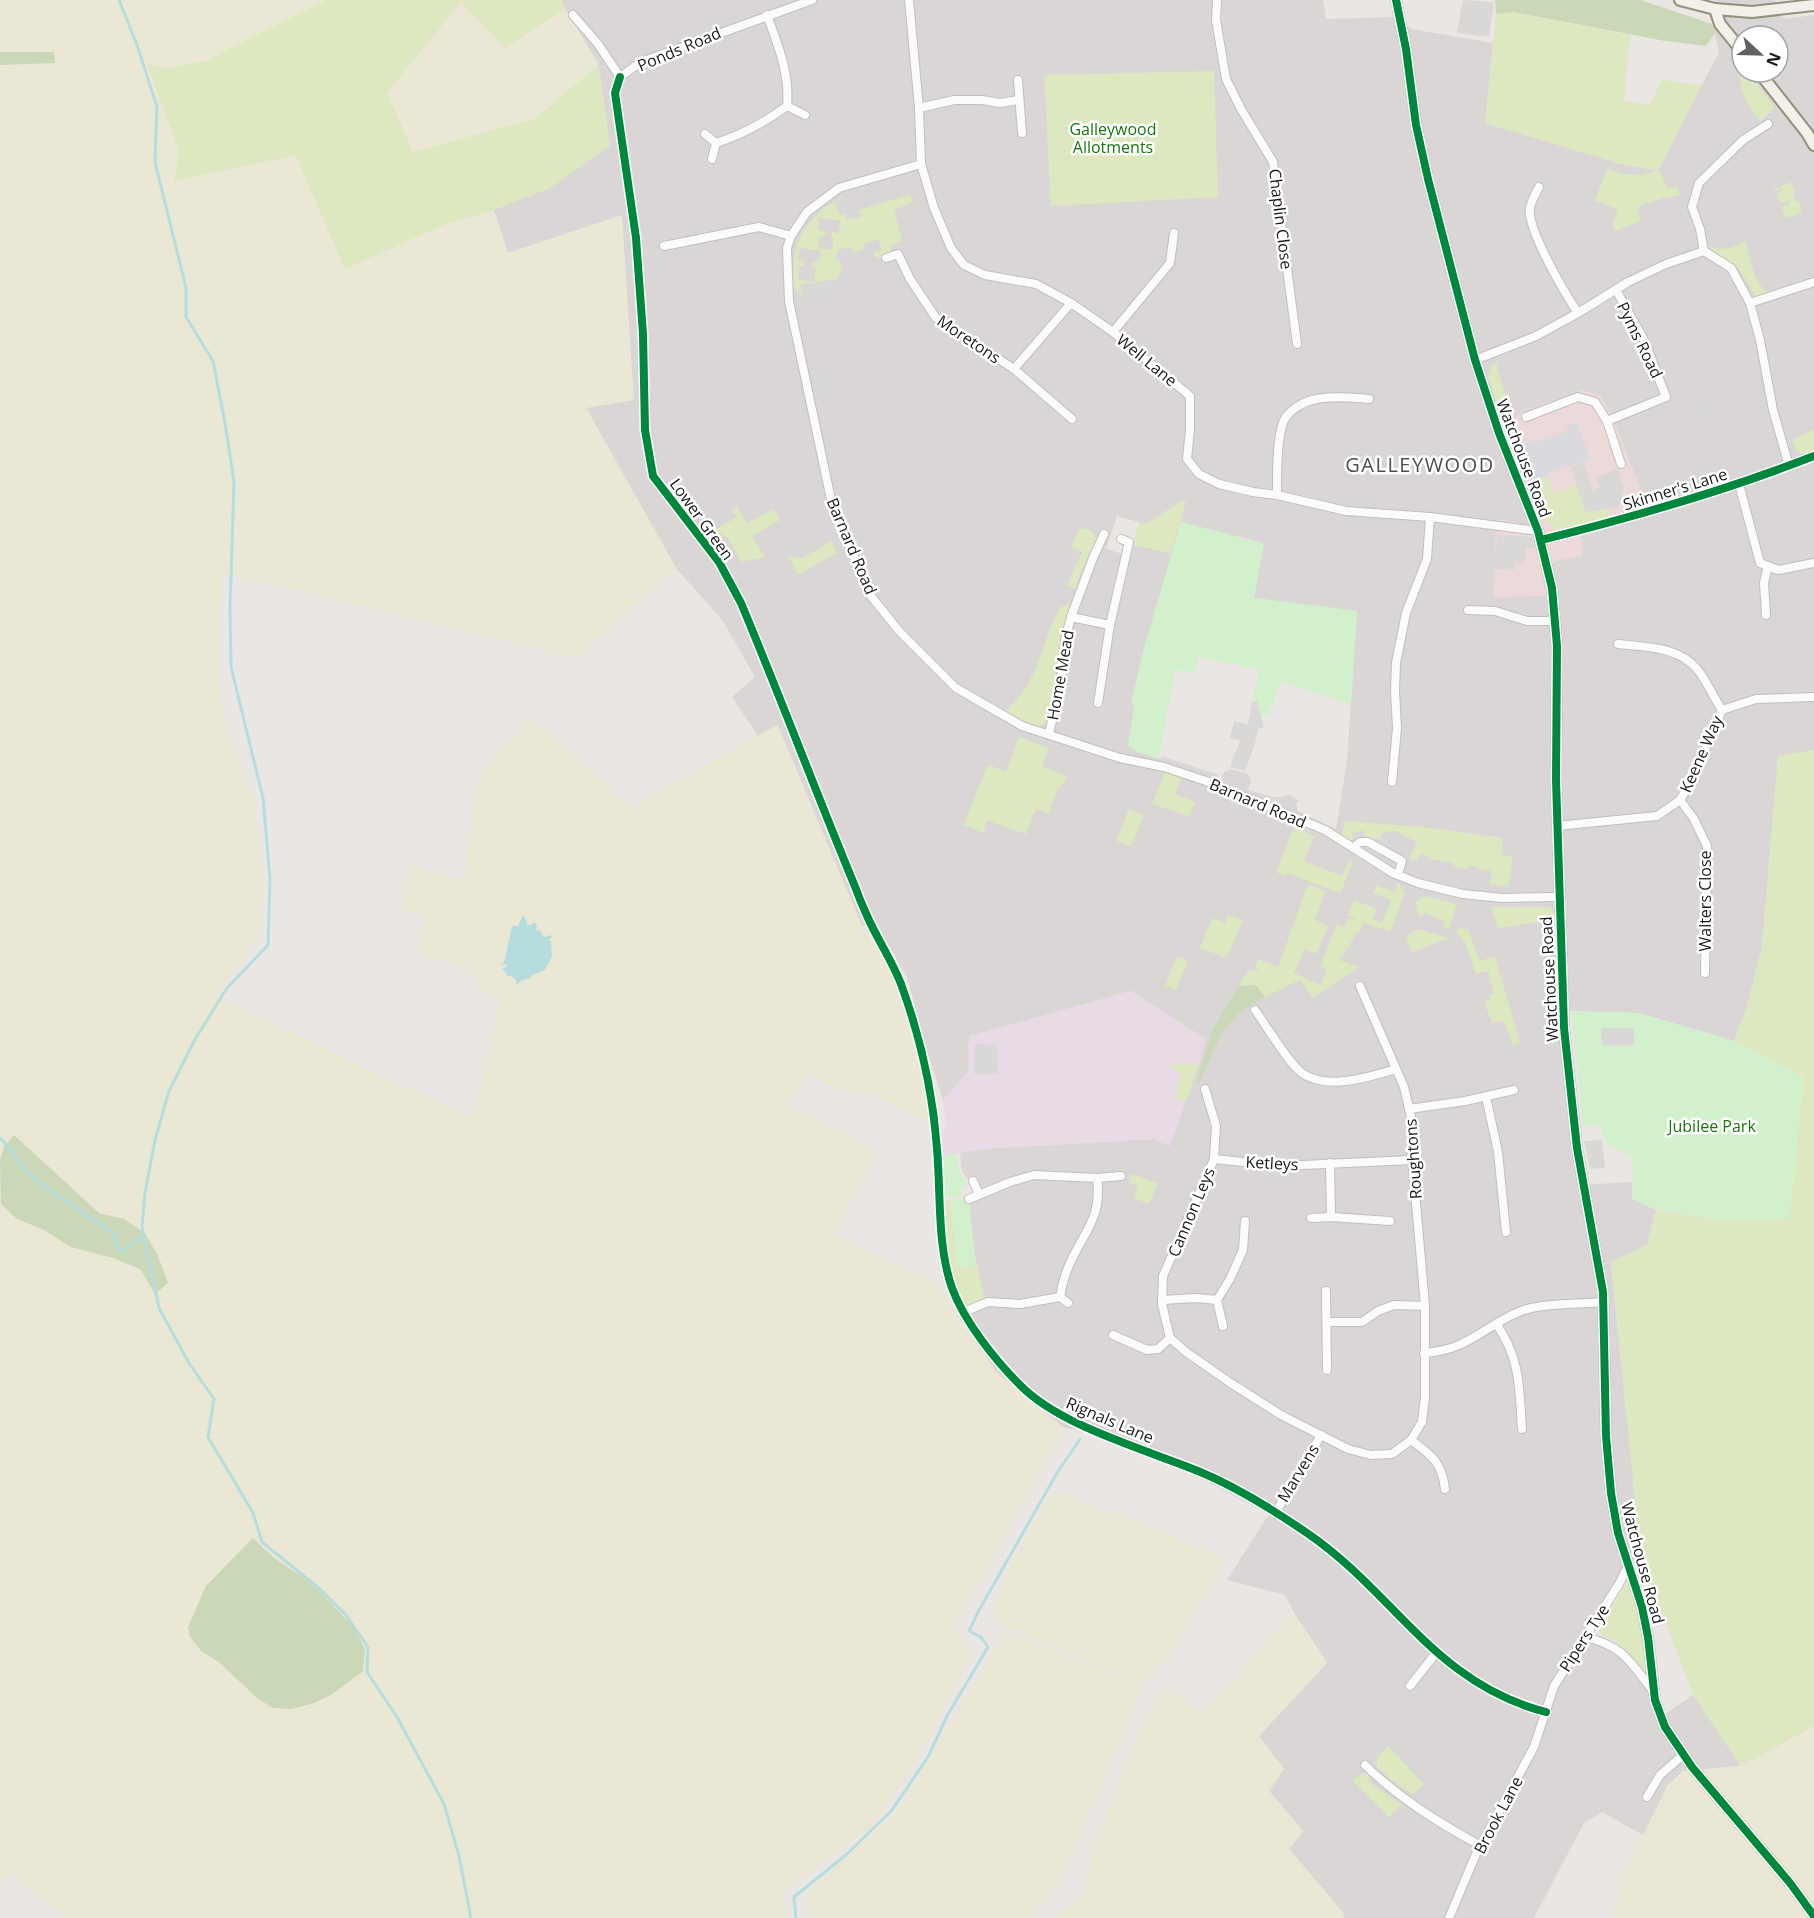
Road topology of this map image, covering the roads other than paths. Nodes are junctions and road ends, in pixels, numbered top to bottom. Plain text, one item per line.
1 (812, 0) edge
2 (909, 0) edge
3 (1217, 0) edge
4 (1396, 0) edge
5 (1680, 0) edge
6 (798, 2) edge
7 (1814, 4) edge
8 (1715, 9) junction
9 (573, 15) dead end
10 (767, 15) junction
11 (1730, 36) edge
12 (621, 77) junction
13 (1018, 80) dead end
14 (1768, 84) edge
15 (1019, 100) junction
16 (787, 106) junction
17 (919, 108) junction
18 (805, 115) dead end
19 (1768, 124) dead end
20 (1022, 133) dead end
21 (705, 135) dead end
22 (716, 143) junction
23 (1814, 144) edge
24 (712, 159) dead end
25 (921, 164) junction
26 (1539, 187) dead end
27 (1174, 233) dead end
28 (791, 236) junction
29 (664, 246) dead end
30 (1704, 251) junction
31 (886, 258) dead end
32 (1814, 282) edge
33 (1616, 290) junction
34 (1071, 303) junction
35 (1750, 303) junction
36 (1578, 313) junction
37 (1113, 332) junction
38 (1297, 344) dead end
39 (1475, 360) junction
40 (1014, 369) junction
41 (1369, 399) dead end
42 (1526, 417) dead end
43 (1072, 419) dead end
44 (1607, 421) junction
45 (1814, 456) edge
46 (1621, 464) dead end
47 (1789, 466) junction
48 (1739, 484) junction
49 (1277, 495) junction
50 (1430, 517) junction
51 (1104, 534) dead end
52 (1540, 535) junction
53 (1121, 539) dead end
54 (1814, 563) edge
55 (1768, 566) junction
56 (1468, 610) dead end
57 (1766, 615) dead end
58 (1071, 617) junction
59 (1556, 621) junction
60 (1110, 625) junction
61 (1618, 644) dead end
62 (1814, 697) edge
63 (1098, 703) dead end
64 (1722, 710) junction
65 (1049, 733) junction
66 (1392, 782) dead end
67 (1680, 800) junction
68 (1557, 826) junction
69 (1353, 848) junction
70 (1398, 875) junction
71 (1558, 897) junction
72 (868, 918) joint
73 (1705, 973) dead end
74 (1360, 986) dead end
75 (1255, 1010) dead end
76 (1396, 1069) junction
77 (1204, 1089) dead end
78 (1514, 1090) dead end
79 (1486, 1097) junction
80 (1409, 1109) junction
81 (1214, 1159) junction
82 (1412, 1160) junction
83 (1330, 1163) junction
84 (1121, 1176) dead end
85 (1096, 1178) junction
86 (973, 1181) dead end
87 (979, 1194) junction
88 (969, 1199) dead end
89 (1331, 1217) junction
90 (1311, 1218) dead end
91 (1245, 1221) dead end
92 (1390, 1221) dead end
93 (1506, 1232) dead end
94 (1326, 1291) dead end
95 (1060, 1297) junction
96 (1162, 1300) junction
97 (1217, 1300) junction
98 (1604, 1302) junction
99 (1068, 1303) dead end
100 (1425, 1306) junction
101 (964, 1311) junction
102 (1327, 1322) junction
103 (1497, 1325) junction
104 (1223, 1326) dead end
105 (1113, 1335) dead end
106 (1170, 1338) junction
107 (1424, 1353) junction
108 (1327, 1370) dead end
109 (1522, 1429) dead end
110 (1321, 1435) junction
111 (1411, 1440) junction
112 (1445, 1489) dead end
113 (1276, 1512) junction
114 (1628, 1566) junction
115 (1586, 1637) junction
116 (1436, 1653) junction
117 (1410, 1686) dead end
118 (1654, 1692) junction
119 (1546, 1712) junction
120 (1683, 1755) junction
121 (1365, 1765) dead end
122 (1647, 1797) dead end
123 (1481, 1846) junction
124 (1814, 1916) edge
125 (1449, 1918) edge

1 - 6 street, Ponds Road
2 - 17 street, Well Lane
3 - 38 street, Chaplin Close
4 - 39 street, Watchouse Road
5 - 8 main road
6 - 10 street, Ponds Road
7 - 8 main road
8 - 11 main road
9 - 12 street, Ponds Road
10 - 12 street, Ponds Road
10 - 16 street
12 - 72 street, Lower Green
13 - 15 street
14 - 23 main road
15 - 17 street
15 - 20 street
16 - 18 street
16 - 22 street
17 - 25 street, Well Lane
19 - 30 street
21 - 22 street
22 - 24 street
25 - 28 street, Barnard Road
25 - 34 street, Well Lane
26 - 36 street
27 - 37 street
28 - 29 street
28 - 65 street, Barnard Road
30 - 33 street, Pyms Road
30 - 35 street
31 - 40 street, Moretons
32 - 35 street
33 - 36 street, Pyms Road
33 - 44 street, Pyms Road
34 - 37 street, Well Lane
34 - 40 street, Moretons
35 - 47 street
36 - 39 street, Pyms Road
37 - 49 street, Well Lane
39 - 52 street, Watchouse Road
40 - 43 street, Moretons
41 - 49 street
42 - 44 street
44 - 46 street
45 - 47 street, Skinner's Lane
47 - 48 street, Skinner's Lane
48 - 52 street, Skinner's Lane
48 - 55 street
49 - 50 street, Well Lane
50 - 52 street, Well Lane
50 - 66 street
51 - 58 street, Home Mead
52 - 59 street, Watchouse Road
53 - 60 street
54 - 55 street
55 - 57 street
56 - 59 street
58 - 60 street, Home Mead
58 - 65 street, Home Mead
59 - 68 street, Watchouse Road
60 - 63 street
61 - 64 street
62 - 64 street, Keene Way
64 - 67 street, Keene Way
65 - 69 street, Barnard Road
67 - 68 street, Keene Way
67 - 73 street, Walters Close
68 - 71 street, Watchouse Road
69 - 70 street, Barnard Road
69 - 70 street
70 - 71 street, Barnard Road
71 - 98 street, Watchouse Road
72 - 101 street, Rignals Lane
74 - 76 street, Roughtons
75 - 76 street
76 - 80 street, Roughtons
77 - 81 street, Cannon Leys
78 - 79 street
79 - 80 street
79 - 93 street
80 - 82 street, Roughtons
81 - 83 street, Ketleys
81 - 96 street, Cannon Leys
82 - 83 street, Ketleys
82 - 100 street, Roughtons
83 - 89 street
84 - 85 street
85 - 87 street
85 - 95 street
86 - 87 street
87 - 88 street
89 - 90 street
89 - 92 street
91 - 97 street
94 - 102 street
95 - 99 street
95 - 101 street
96 - 97 street
96 - 106 street, Cannon Leys
97 - 104 street
98 - 103 street
98 - 114 street, Watchouse Road
100 - 102 street
100 - 107 street, Roughtons
101 - 113 street, Rignals Lane
102 - 108 street
103 - 107 street
103 - 109 street
105 - 106 street
106 - 110 street
107 - 111 street, Roughtons
110 - 111 street
110 - 113 street, Marvens
111 - 112 street
113 - 116 street, Rignals Lane
114 - 115 street, Pipers Tye
114 - 118 street, Watchouse Road
115 - 118 street
115 - 119 street, Pipers Tye
116 - 117 street
116 - 119 street, Rignals Lane
118 - 120 street, Watchouse Road
119 - 123 street, Brook Lane
120 - 122 street
120 - 124 street, Watchouse Road
121 - 123 street
123 - 125 street, Brook Lane

